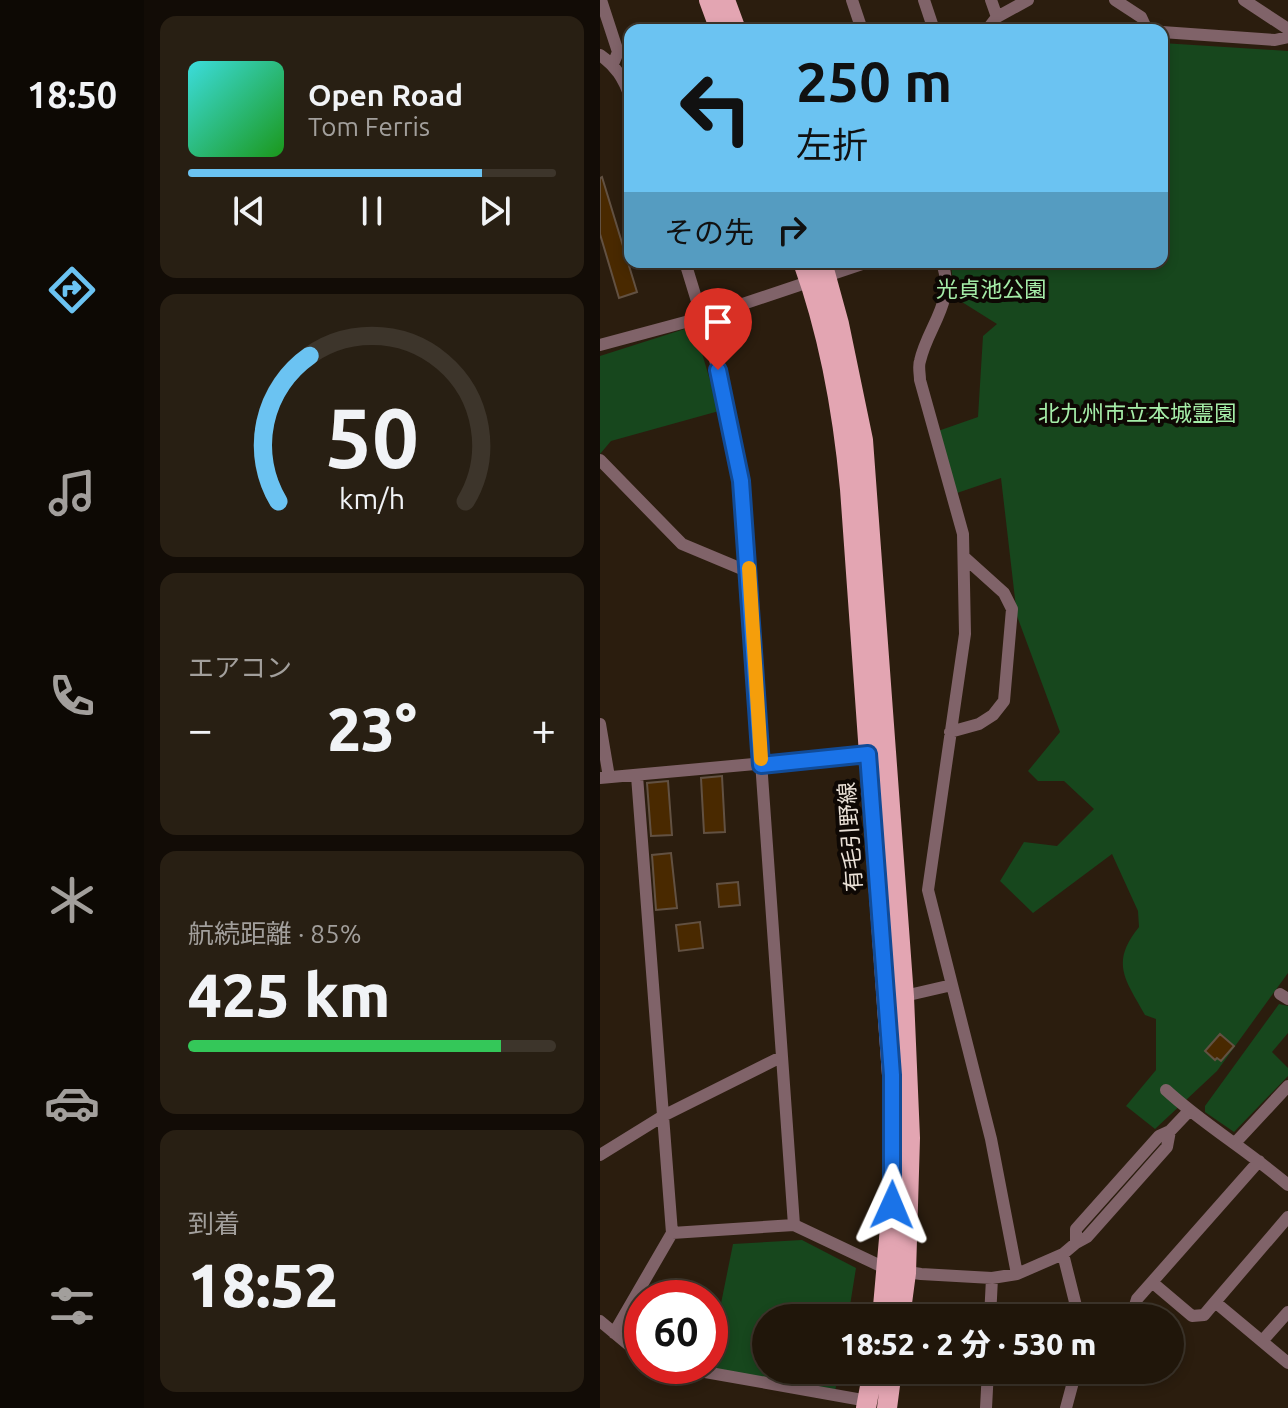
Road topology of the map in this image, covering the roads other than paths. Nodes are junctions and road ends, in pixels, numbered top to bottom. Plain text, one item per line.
1 (601, 0) edge
2 (709, 0) edge
3 (725, 0) edge
4 (852, 0) edge
5 (924, 0) edge
6 (991, 0) edge
7 (1028, 0) edge
8 (1115, 0) edge
9 (1244, 0) edge
10 (997, 17) junction
11 (718, 24) edge
12 (734, 24) edge
13 (860, 24) edge
14 (932, 24) edge
15 (992, 24) edge
16 (1144, 24) edge
17 (1288, 29) edge
18 (1168, 32) edge
19 (1288, 37) edge
20 (600, 55) edge
21 (613, 64) junction
22 (624, 80) edge
23 (687, 268) edge
24 (842, 268) edge
25 (944, 268) edge
26 (820, 273) edge
27 (704, 317) junction
28 (600, 345) edge
29 (600, 460) edge
30 (964, 557) junction
31 (749, 572) junction
32 (600, 724) edge
33 (950, 732) junction
34 (877, 753) junction
35 (761, 765) junction
36 (637, 776) junction
37 (605, 778) edge
38 (952, 985) junction
39 (895, 998) junction
40 (781, 1057) junction
41 (1288, 1086) edge
42 (1166, 1090) dead end
43 (1189, 1111) junction
44 (663, 1116) junction
45 (1235, 1143) junction
46 (600, 1155) edge
47 (1259, 1161) junction
48 (1288, 1185) edge
49 (1288, 1217) edge
50 (794, 1225) junction
51 (672, 1233) junction
52 (1063, 1254) junction
53 (896, 1271) junction
54 (1017, 1274) junction
55 (992, 1278) junction
56 (1153, 1283) junction
57 (1215, 1302) junction
58 (886, 1304) edge
59 (899, 1304) edge
60 (991, 1304) edge
61 (1076, 1304) edge
62 (1135, 1304) edge
63 (1288, 1312) edge
64 (600, 1321) edge
65 (614, 1333) junction
66 (1263, 1340) junction
67 (624, 1341) edge
68 (1288, 1363) edge
69 (728, 1377) edge
70 (873, 1384) edge
71 (885, 1384) edge
72 (987, 1384) edge
73 (1072, 1384) edge
74 (874, 1406) edge
75 (986, 1408) edge
76 (1066, 1408) edge

1 - 21 street
2 - 11 main road
3 - 12 main road
4 - 13 street
5 - 14 street
6 - 10 street
7 - 10 street
8 - 16 street
9 - 17 street
10 - 15 street
18 - 19 street
20 - 21 street
21 - 22 street
23 - 27 street
24 - 26 street
25 - 30 street
26 - 27 street
26 - 34 main road, 有毛引野線
27 - 28 street
27 - 31 street
29 - 31 street
30 - 33 street
30 - 33 street
31 - 35 street
32 - 37 street
33 - 38 street
34 - 35 street
34 - 39 main road, 有毛引野線
35 - 36 street
35 - 40 street
36 - 37 street
36 - 44 street
38 - 39 street
38 - 54 street
39 - 53 main road, 有毛引野線
40 - 44 street
40 - 50 street
41 - 45 street
42 - 43 street
43 - 45 street
43 - 52 street
44 - 46 street
44 - 51 street
45 - 47 street
47 - 48 street
47 - 56 street
49 - 57 street
50 - 51 street
50 - 53 street
51 - 65 street
52 - 54 street
52 - 61 street
53 - 55 street
53 - 58 main road, 有毛引野線
53 - 59 main road, 有毛引野線
54 - 55 street
55 - 60 street
56 - 57 street
56 - 62 street
57 - 66 street
63 - 66 street
64 - 65 street
65 - 67 street
66 - 68 street
69 - 74 street
70 - 74 main road
71 - 74 main road
72 - 75 street
73 - 76 street

